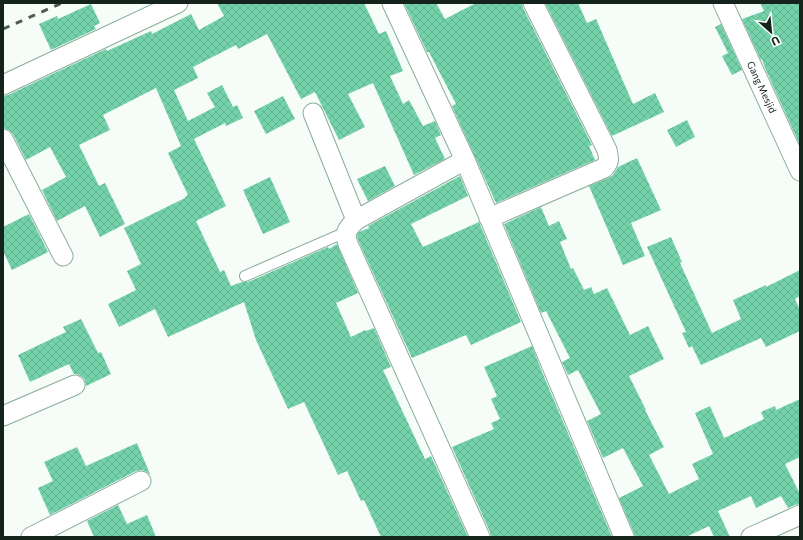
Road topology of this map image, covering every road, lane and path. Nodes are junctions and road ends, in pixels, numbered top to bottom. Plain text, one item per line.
1 (178, 3) edge
2 (392, 3) edge
3 (533, 3) edge
4 (723, 3) edge
5 (3, 85) edge
6 (312, 113) dead end
7 (3, 139) edge
8 (465, 160) junction
9 (800, 172) edge
10 (489, 218) junction
11 (351, 226) junction
12 (63, 256) dead end
13 (245, 276) dead end
14 (75, 385) dead end
15 (3, 416) edge
16 (141, 481) dead end
17 (800, 515) edge
18 (31, 537) edge
19 (480, 537) edge
20 (624, 537) edge
21 (750, 537) edge

1 - 5 street
2 - 8 street
3 - 10 street
4 - 9 street, Gang Mesjid
6 - 11 street
7 - 12 street
8 - 10 street
8 - 11 street
10 - 20 street
11 - 13 lane
11 - 19 street
14 - 15 street
16 - 18 street
17 - 21 street

